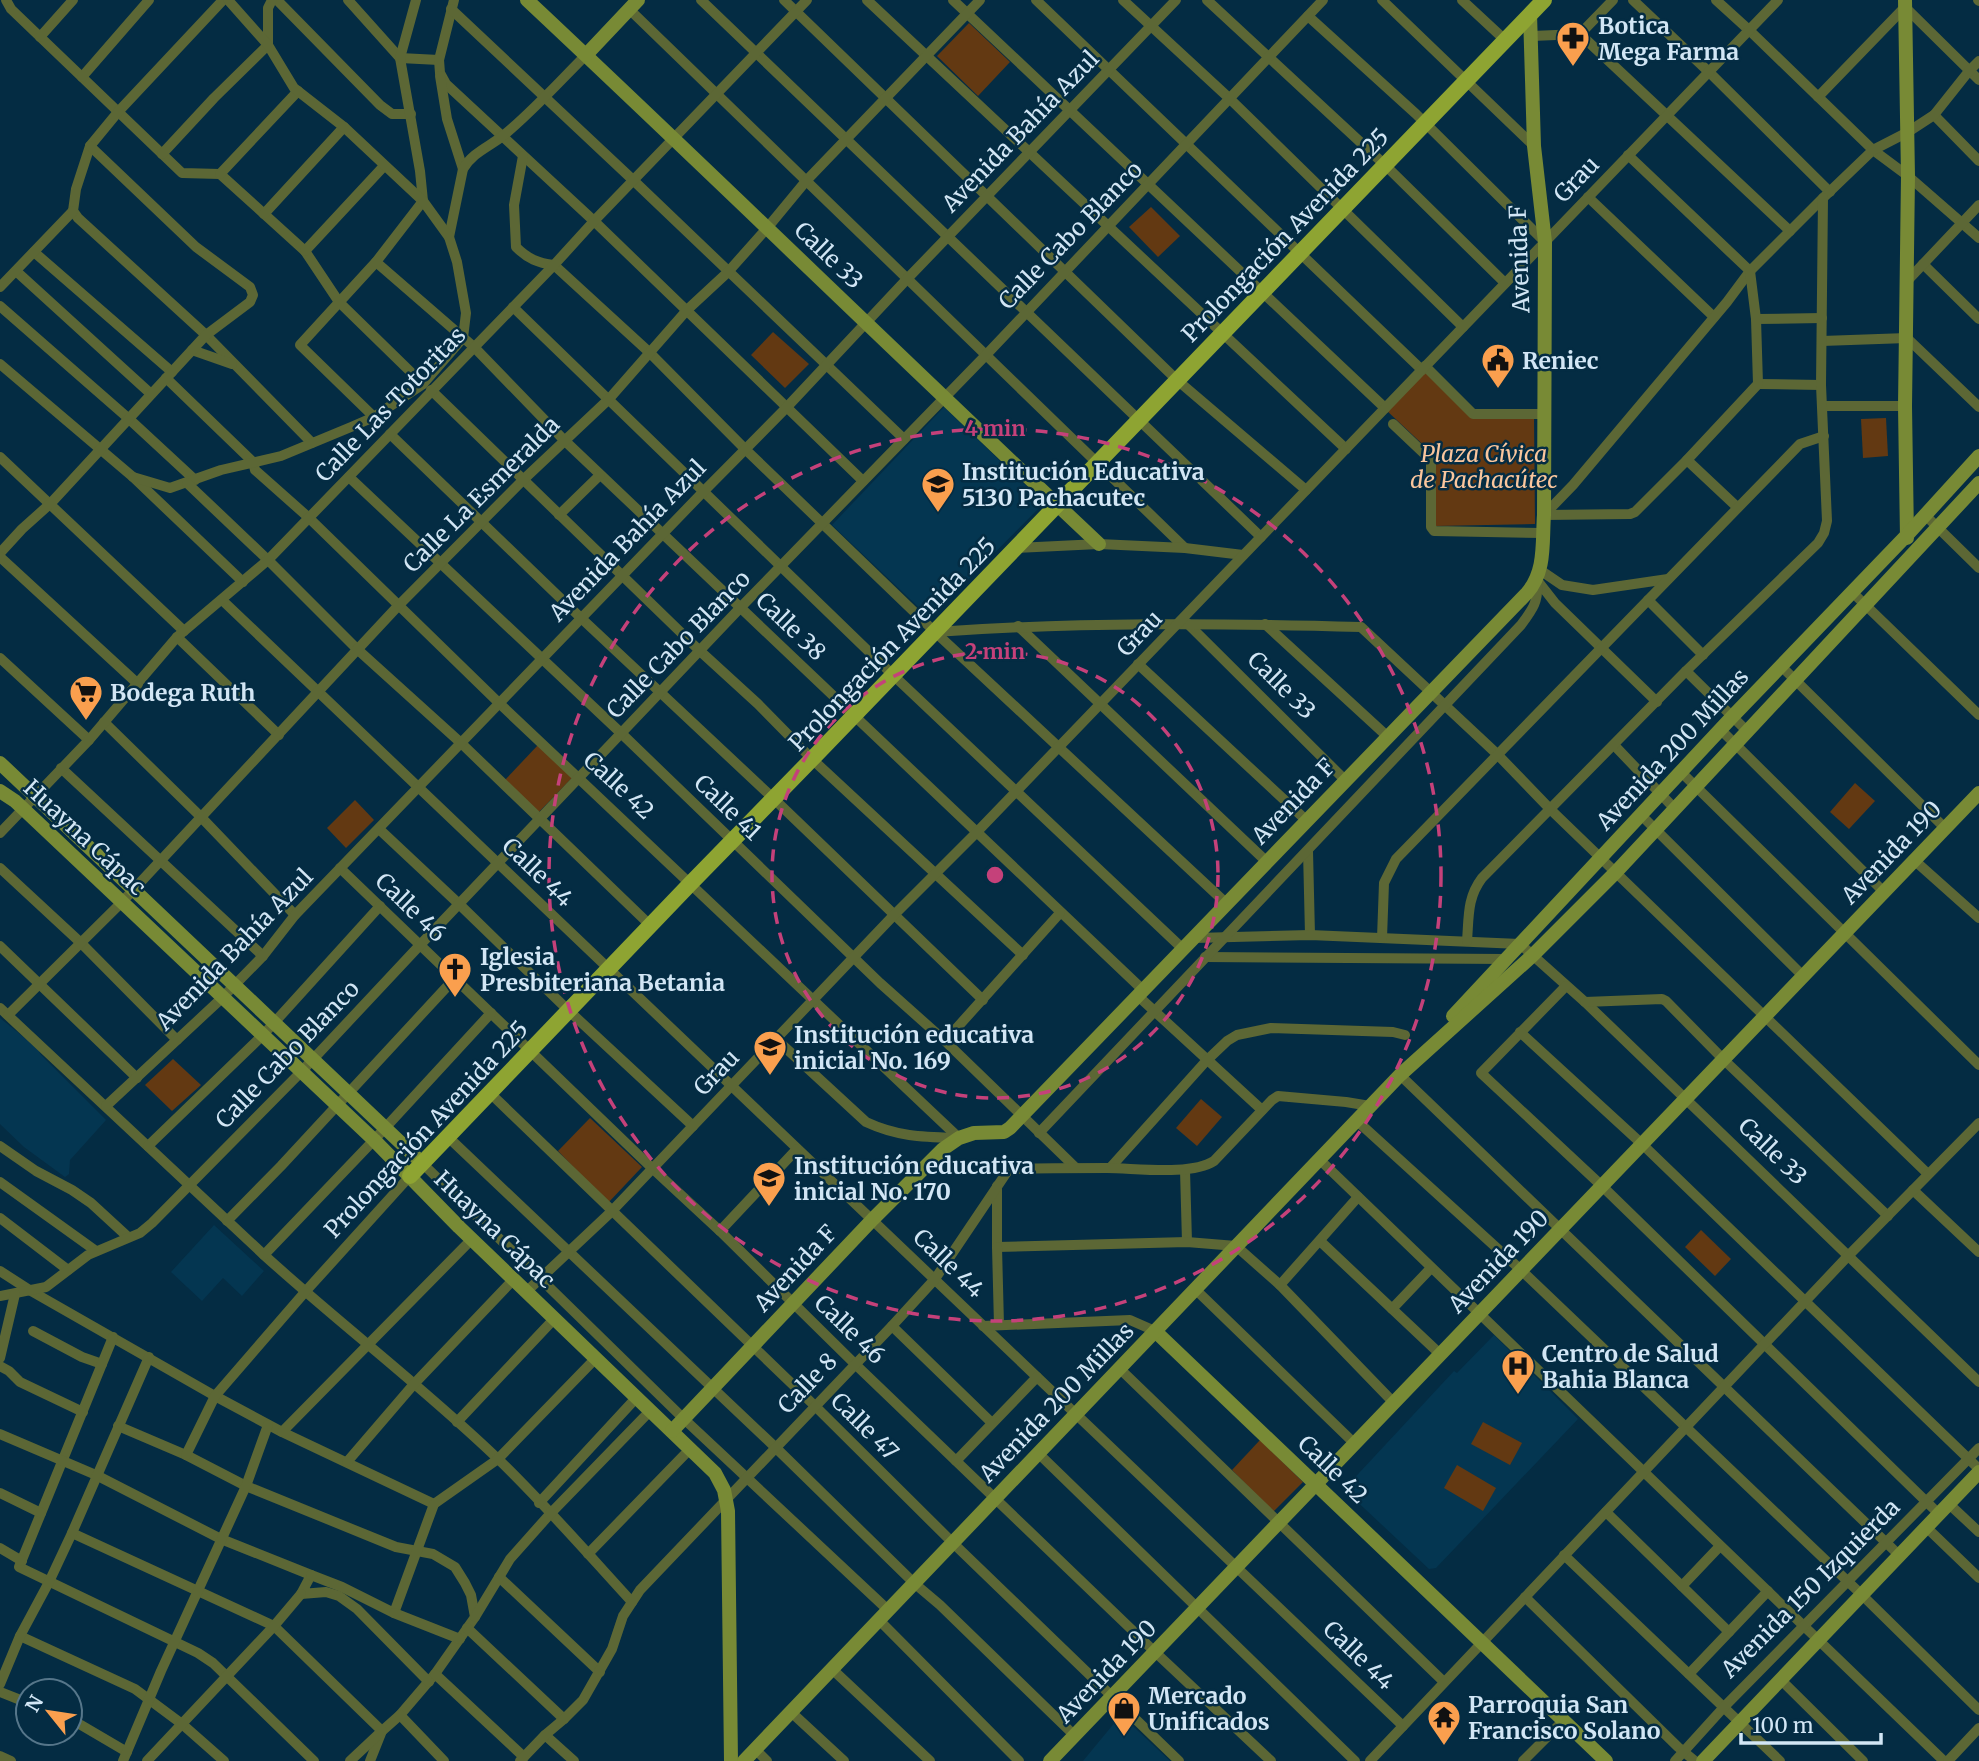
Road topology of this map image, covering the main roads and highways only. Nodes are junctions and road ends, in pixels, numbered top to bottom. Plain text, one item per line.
1 (1544, 0) edge
2 (410, 1176) road end

1 - 2 main road, Prolongación Avenida 225

